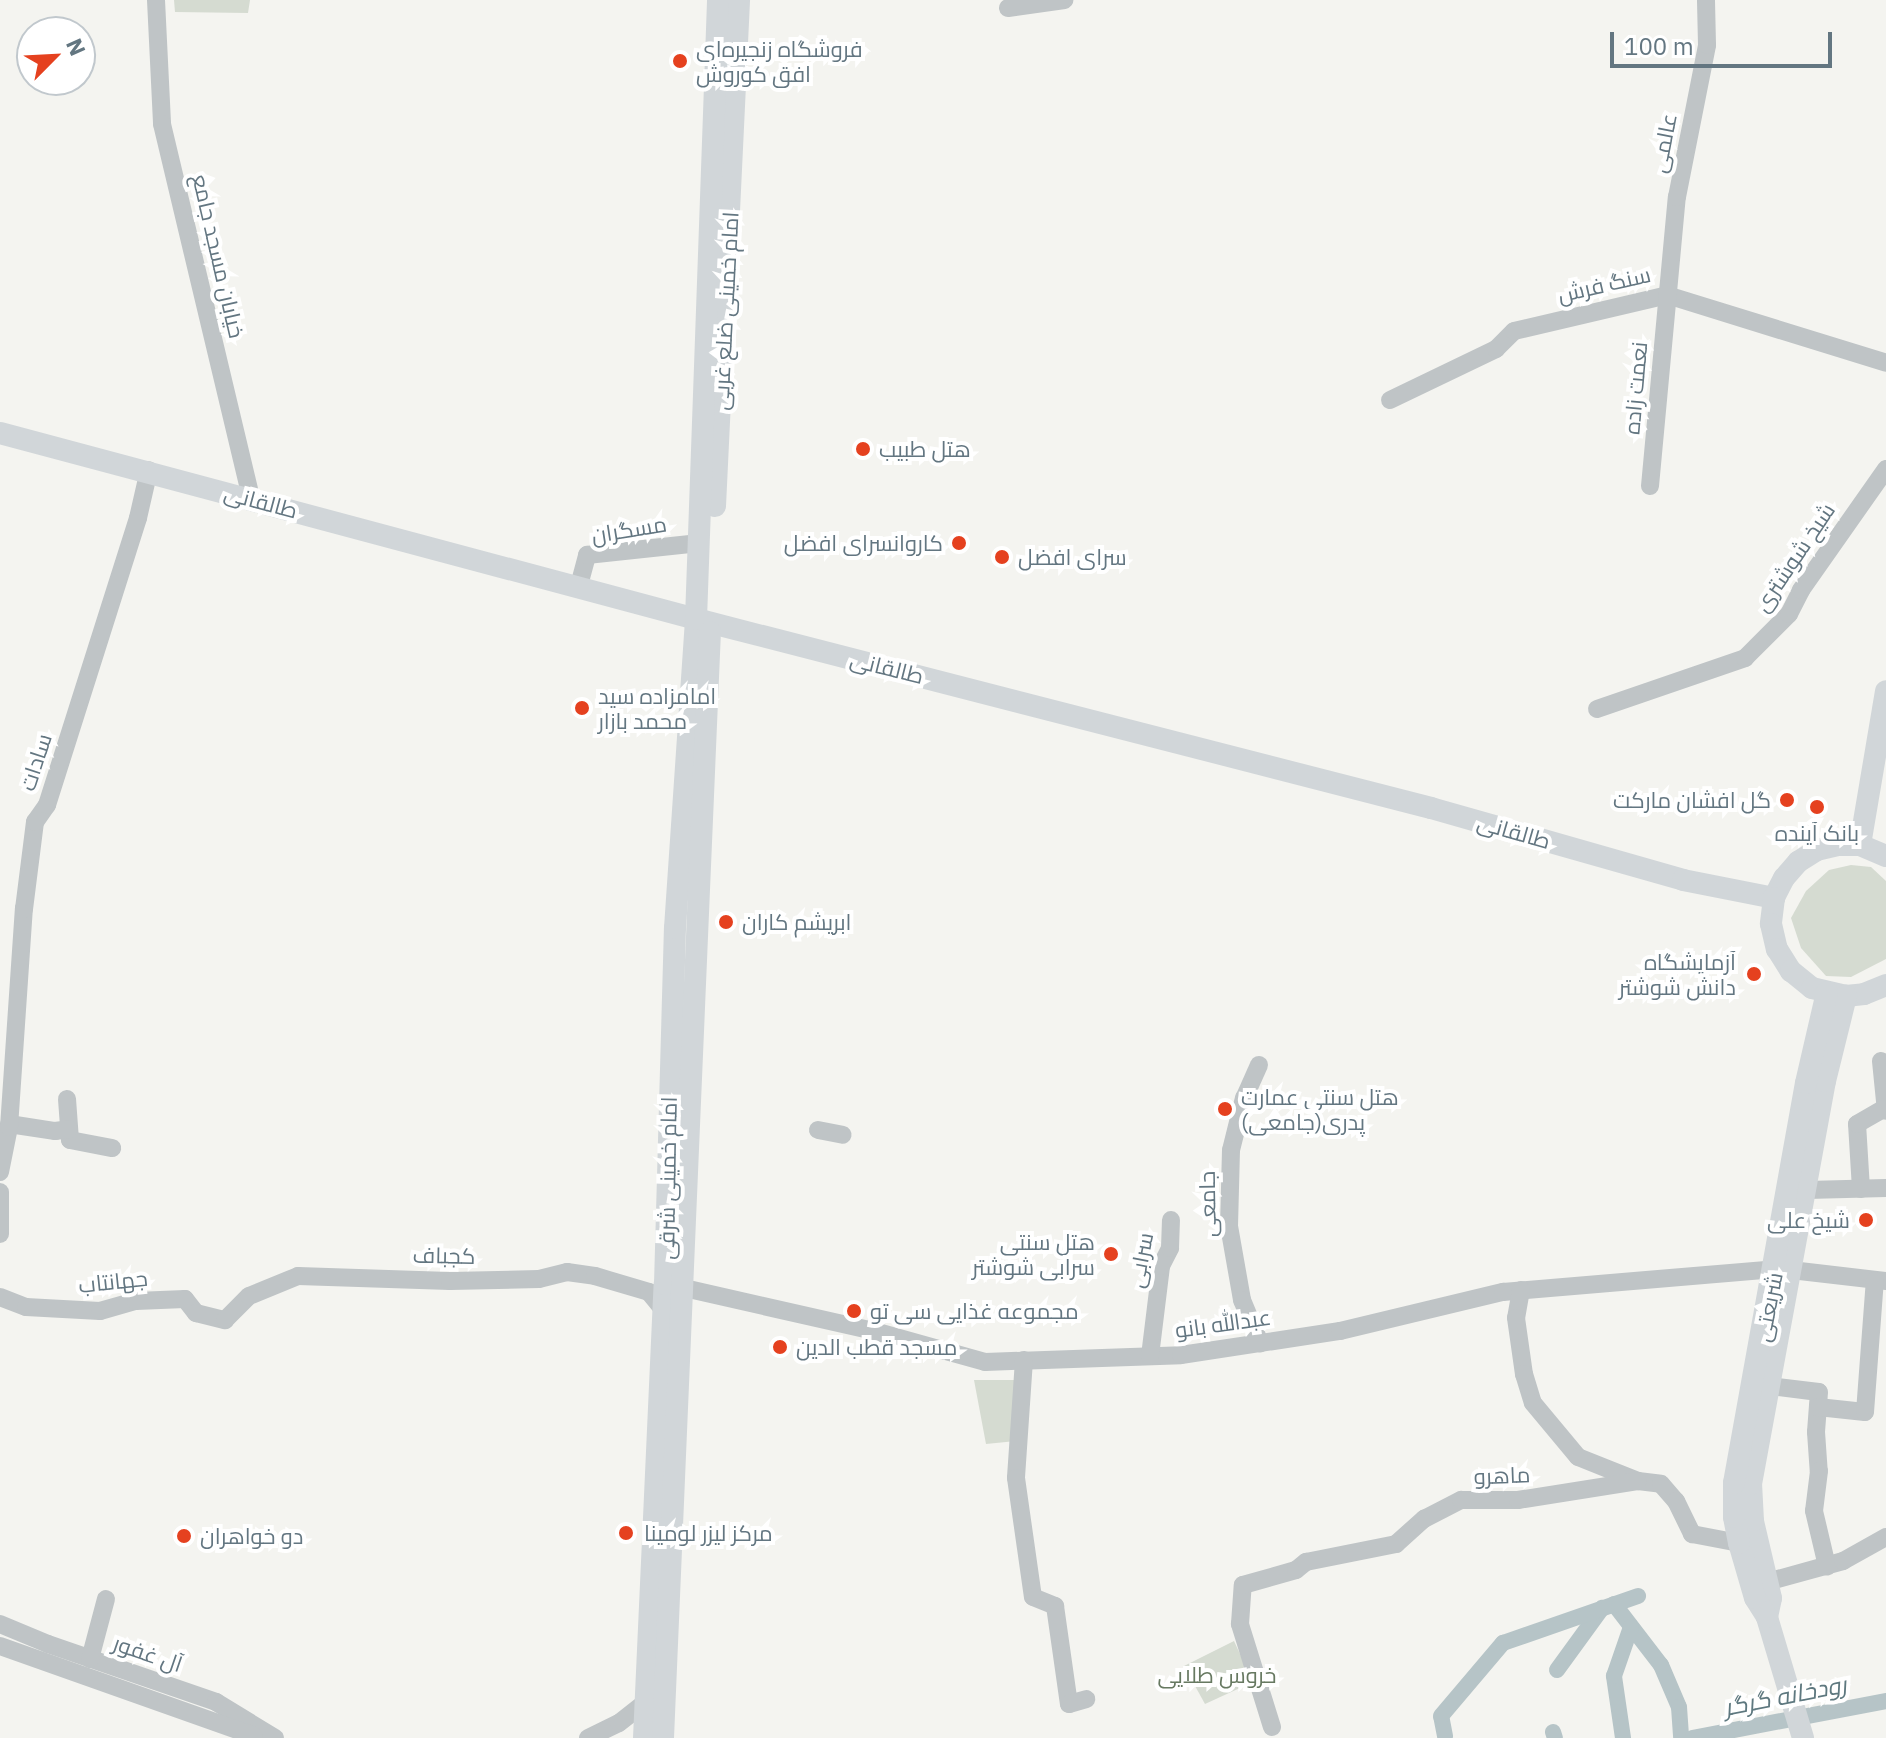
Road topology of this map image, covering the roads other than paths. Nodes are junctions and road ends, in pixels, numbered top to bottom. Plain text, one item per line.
1 (156, 0) edge
2 (718, 0) edge
3 (739, 0) edge
4 (1064, 0) edge
5 (1706, 0) edge
6 (1008, 8) dead end
7 (1667, 295) junction
8 (1886, 363) edge
9 (1390, 400) dead end
10 (0, 433) edge
11 (1886, 469) edge
12 (149, 470) junction
13 (1650, 486) dead end
14 (251, 499) junction
15 (699, 543) junction
16 (581, 578) dead end
17 (704, 620) junction
18 (1886, 691) edge
19 (1597, 709) dead end
20 (1883, 729) edge
21 (1860, 845) junction
22 (1886, 856) edge
23 (1774, 898) junction
24 (1886, 985) edge
25 (1836, 994) junction
26 (1881, 1061) dead end
27 (1259, 1065) dead end
28 (67, 1099) dead end
29 (1885, 1110) edge
30 (9, 1124) junction
31 (69, 1129) junction
32 (818, 1130) dead end
33 (843, 1135) dead end
34 (112, 1148) dead end
35 (0, 1172) edge
36 (1886, 1188) edge
37 (1861, 1189) junction
38 (1807, 1190) junction
39 (0, 1192) edge
40 (1171, 1220) dead end
41 (0, 1234) edge
42 (1783, 1270) junction
43 (1881, 1280) edge
44 (673, 1286) junction
45 (1521, 1290) junction
46 (0, 1297) edge
47 (663, 1309) junction
48 (225, 1320) joint
49 (1260, 1343) junction
50 (1150, 1356) junction
51 (1024, 1360) junction
52 (1770, 1386) junction
53 (1818, 1407) junction
54 (1638, 1481) junction
55 (1886, 1537) edge
56 (1739, 1543) junction
57 (1827, 1566) junction
58 (1767, 1582) junction
59 (106, 1599) dead end
60 (0, 1624) edge
61 (1770, 1627) junction
62 (0, 1646) edge
63 (90, 1659) junction
64 (1086, 1699) dead end
65 (645, 1703) junction
66 (1272, 1727) dead end
67 (258, 1738) edge
68 (275, 1738) edge
69 (588, 1738) edge
70 (644, 1738) edge
71 (663, 1738) edge
72 (1803, 1738) edge

1 - 14 street, خیابان مسجد جامع
2 - 15 main road, امام خمینی ضلع غربی
3 - 17 main road, امام خمینی ضلع غربی
4 - 6 street
5 - 7 street, عالمی
7 - 8 street, سنگ فرش
7 - 9 street, سنگ فرش
7 - 13 street, نعمت زاده
10 - 12 main road, طالقانی
11 - 19 street, شیخ شوشتری
12 - 14 main road, طالقانی
12 - 30 street, سادات
14 - 17 main road, طالقانی
15 - 16 street, مسگران
15 - 17 main road, امام خمینی ضلع غربی
17 - 23 main road, طالقانی
17 - 44 main road, امام خمینی شرقی
18 - 20 main road
20 - 21 main road
21 - 22 main road
21 - 23 main road
23 - 25 main road
24 - 25 main road
25 - 38 main road, شریعتی
25 - 42 main road, شریعتی
26 - 29 street
27 - 49 street, جامعی
28 - 31 street
29 - 37 street
30 - 31 street
30 - 35 street, سادات
31 - 34 street
32 - 33 street
36 - 37 street
37 - 38 street
38 - 42 main road, شریعتی
39 - 41 street
40 - 50 street, سرابی
42 - 43 street, عبدالله بانو
42 - 45 street, عبدالله بانو
42 - 52 main road, شریعتی
42 - 56 main road, شریعتی
43 - 53 street
44 - 47 main road, امام خمینی شرقی
44 - 51 street, عبدالله بانو
44 - 71 main road, امام خمینی شرقی
45 - 49 street, عبدالله بانو
45 - 54 street
46 - 48 street, جهانتاب
47 - 48 street, کجباف
47 - 65 main road, امام خمینی شرقی
49 - 50 street, عبدالله بانو
50 - 51 street, عبدالله بانو
51 - 64 street
52 - 53 street
52 - 58 main road, شریعتی
53 - 57 street
54 - 56 street
54 - 66 street, ماهرو
55 - 57 street
56 - 61 main road, شریعتی
57 - 58 street
58 - 61 main road, شریعتی
59 - 63 street
60 - 63 street, آل غفور
61 - 72 main road
62 - 67 street, آل غفور
63 - 68 street, آل غفور
65 - 69 street
65 - 70 main road, امام خمینی شرقی

